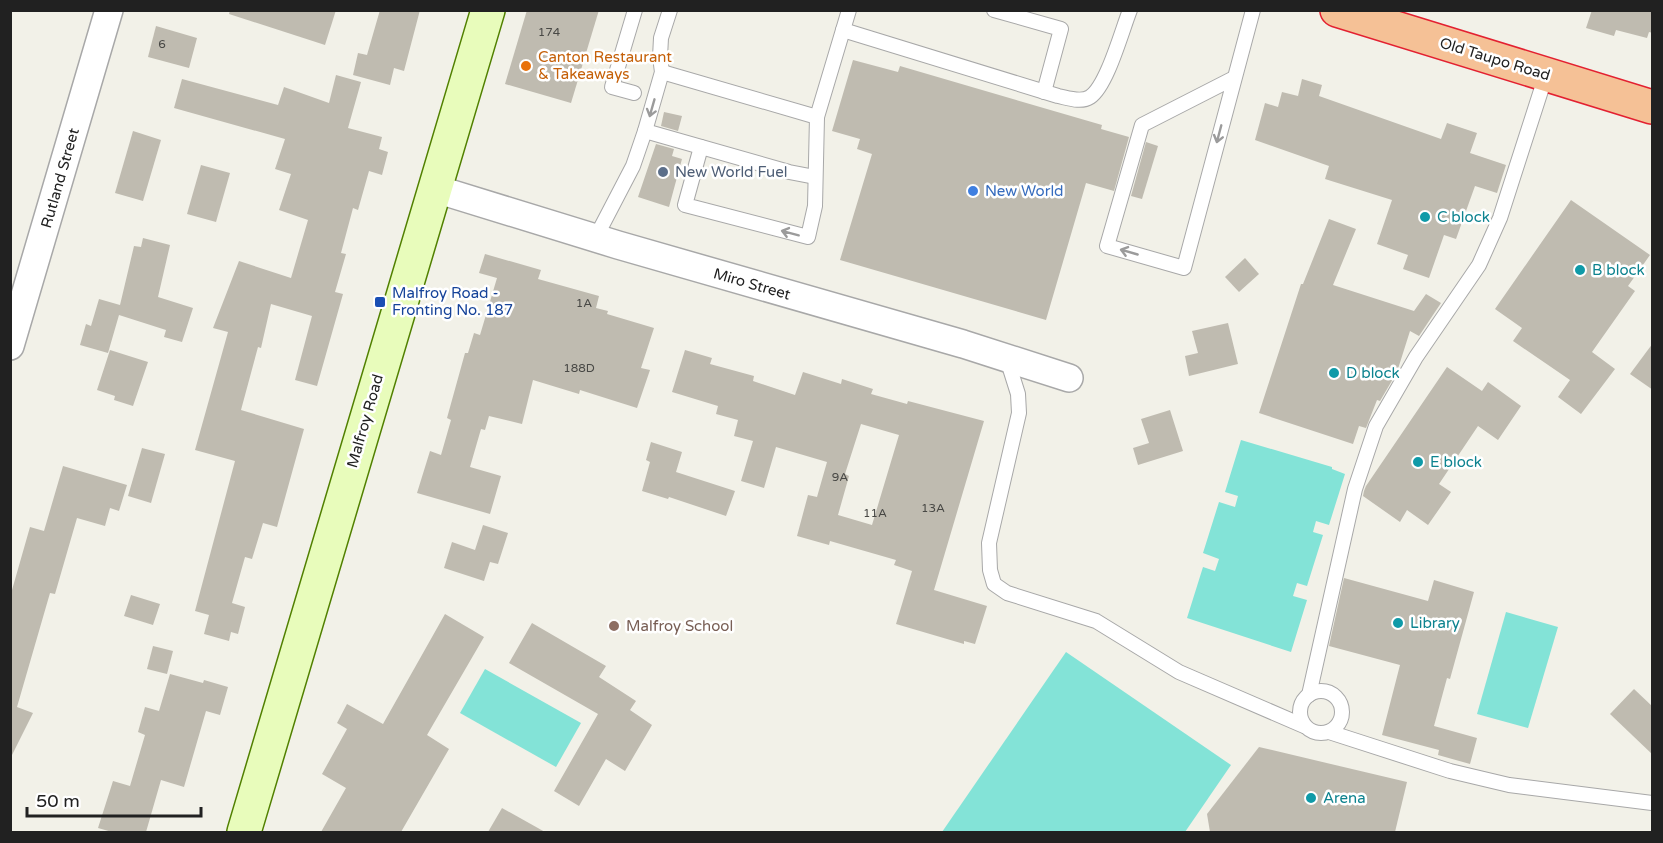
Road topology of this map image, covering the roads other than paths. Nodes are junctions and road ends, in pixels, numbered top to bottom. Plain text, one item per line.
1 (109, 10) edge
2 (488, 10) edge
3 (635, 10) edge
4 (670, 10) edge
5 (849, 10) edge
6 (994, 10) edge
7 (1130, 10) edge
8 (1253, 10) edge
9 (1337, 10) edge
10 (843, 30) junction
11 (662, 72) junction
12 (1546, 75) junction
13 (1234, 78) junction
14 (1044, 92) junction
15 (634, 93) dead end
16 (1653, 107) edge
17 (817, 117) junction
18 (645, 131) junction
19 (701, 147) junction
20 (815, 177) junction
21 (436, 189) junction
22 (596, 237) junction
23 (10, 346) edge
24 (1006, 357) junction
25 (1070, 378) dead end
26 (1309, 695) junction
27 (1304, 726) junction
28 (1329, 732) junction
29 (1653, 802) edge
30 (244, 832) edge

1 - 23 street, Rutland Street
2 - 21 main road, Malfroy Road
3 - 15 lane
4 - 11 lane
5 - 10 lane
6 - 14 lane
7 - 14 lane
8 - 13 lane
9 - 12 highway, Old Taupo Road
10 - 14 lane
10 - 17 lane
11 - 17 lane
11 -> 18 lane
12 - 16 highway, Old Taupo Road
12 - 26 lane
13 -> 13 lane
17 - 20 lane
18 - 19 lane
18 - 22 lane
19 - 20 lane
20 -> 19 lane
21 - 22 street, Miro Street
21 - 30 main road, Malfroy Road
22 - 24 street, Miro Street
24 - 25 street, Miro Street
24 - 27 lane
26 - 27 lane
26 - 28 lane
27 - 28 lane
28 - 29 lane

